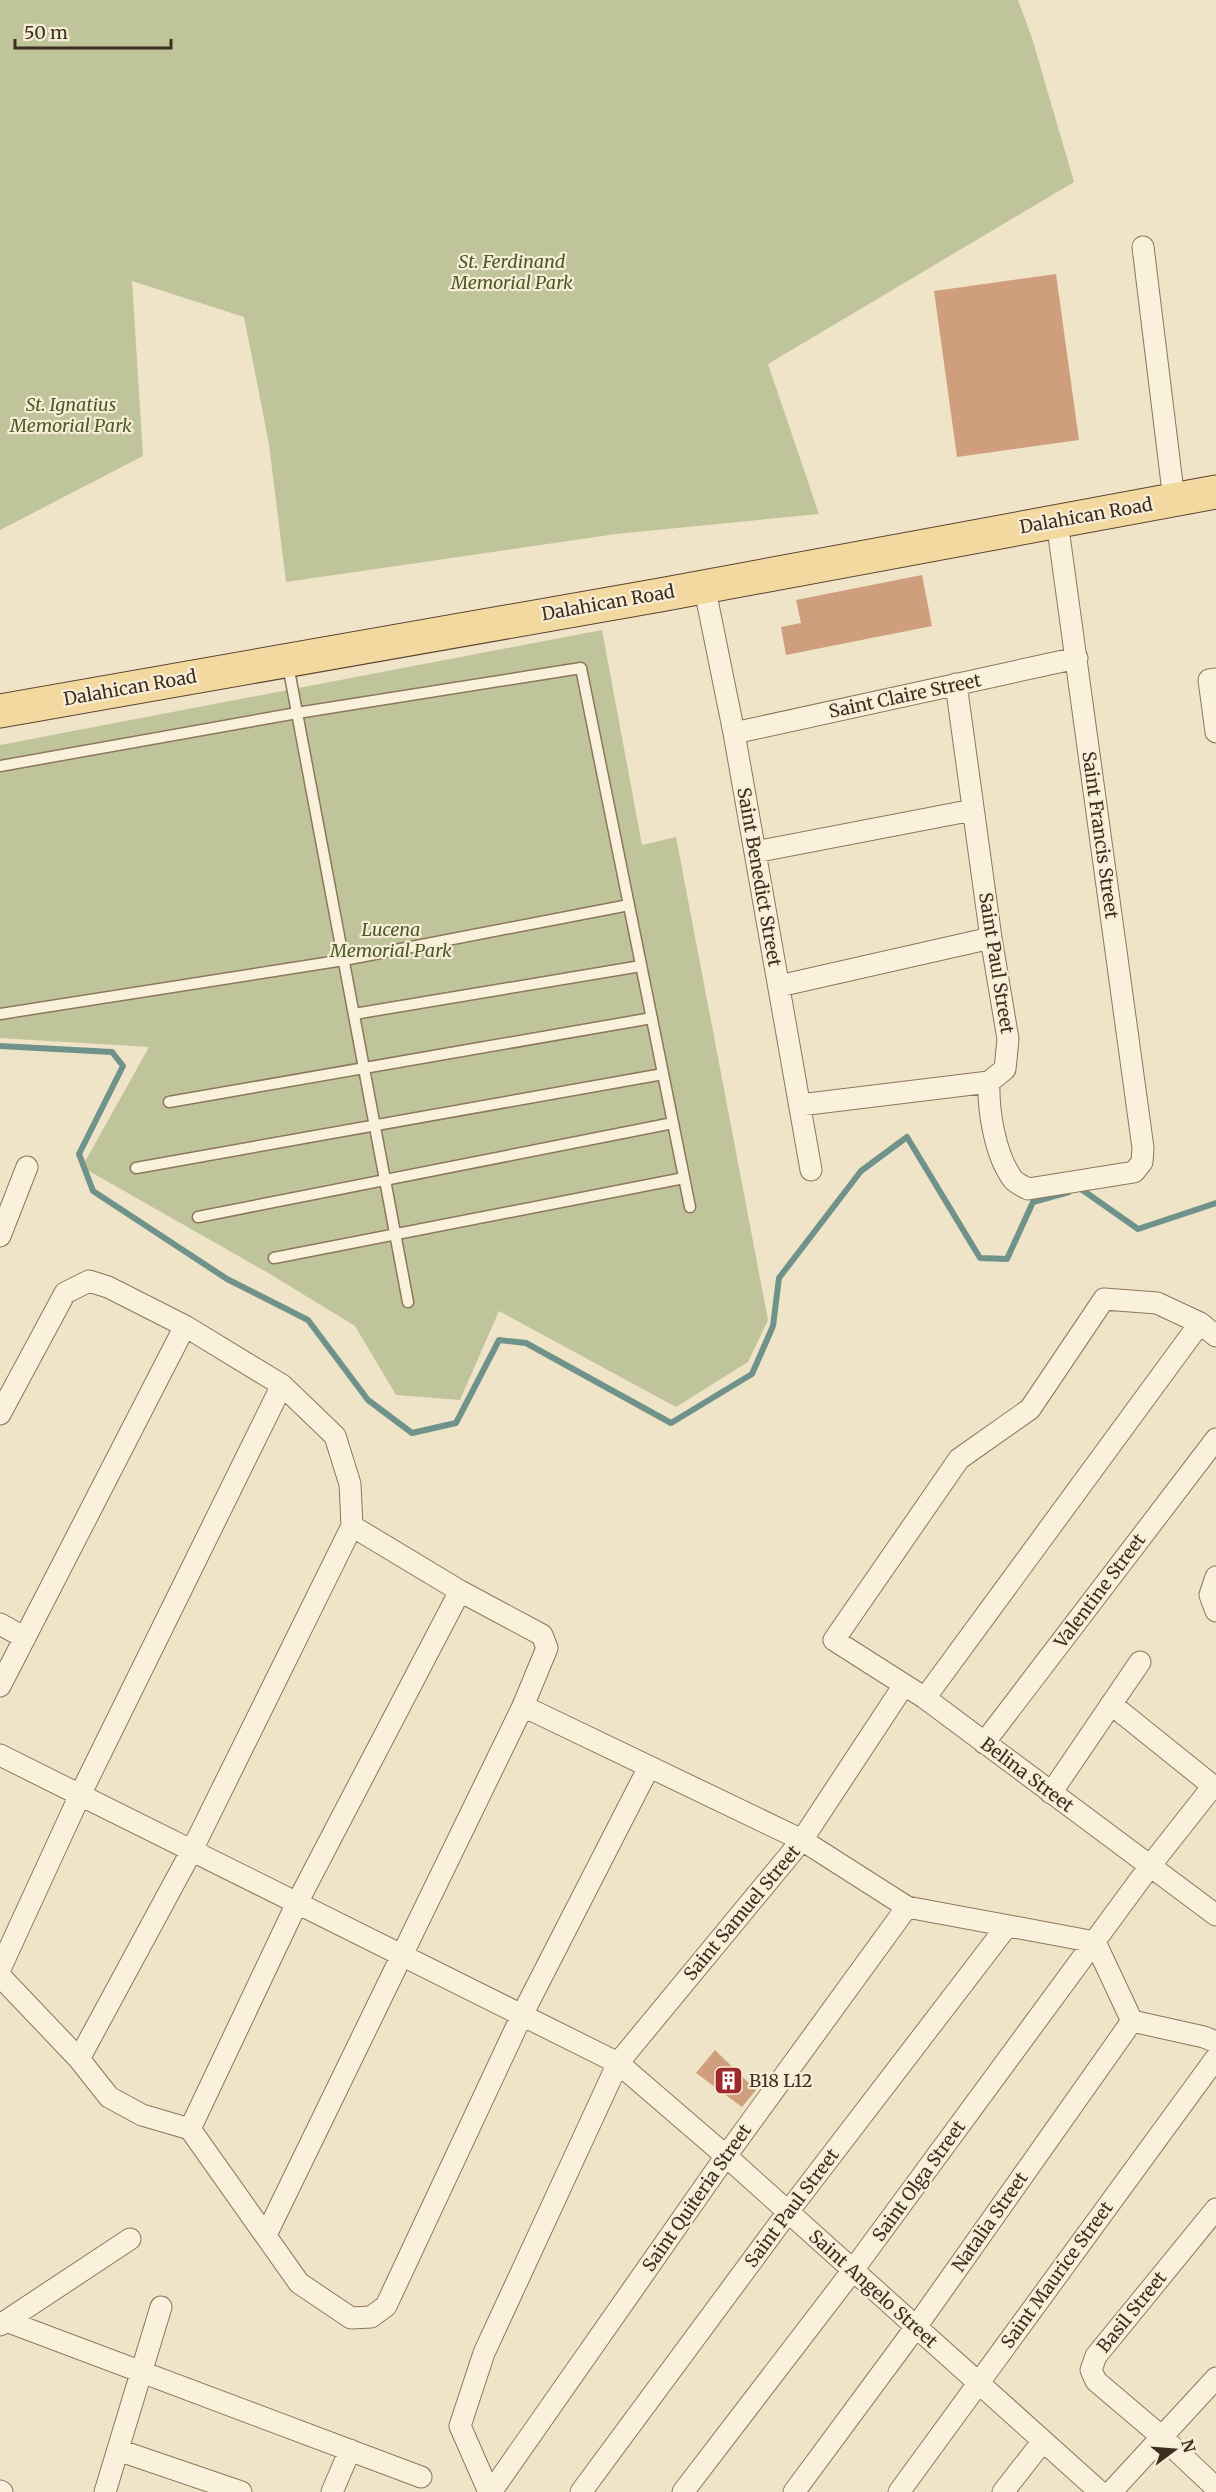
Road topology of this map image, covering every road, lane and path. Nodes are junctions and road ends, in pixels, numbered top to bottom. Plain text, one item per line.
1 (1143, 247) dead end
2 (1216, 492) edge
3 (1174, 500) junction
4 (1057, 521) junction
5 (704, 585) junction
6 (1077, 658) junction
7 (286, 660) junction
8 (1216, 679) edge
9 (956, 684) junction
10 (0, 711) edge
11 (297, 713) junction
12 (1216, 732) edge
13 (734, 733) junction
14 (0, 766) edge
15 (974, 810) junction
16 (755, 852) junction
17 (629, 905) junction
18 (991, 938) junction
19 (344, 960) junction
20 (641, 966) junction
21 (778, 986) junction
22 (0, 1014) edge
23 (354, 1014) junction
24 (652, 1018) junction
25 (364, 1068) junction
26 (663, 1074) junction
27 (989, 1082) junction
28 (169, 1102) dead end
29 (800, 1105) junction
30 (673, 1123) junction
31 (375, 1126) junction
32 (27, 1167) dead end
33 (136, 1168) dead end
34 (811, 1170) dead end
35 (684, 1178) junction
36 (385, 1180) junction
37 (690, 1207) dead end
38 (198, 1216) dead end
39 (396, 1235) junction
40 (0, 1236) edge
41 (274, 1258) dead end
42 (408, 1302) dead end
43 (185, 1326) junction
44 (1208, 1330) edge
45 (282, 1384) junction
46 (0, 1414) edge
47 (1216, 1439) edge
48 (352, 1526) junction
49 (1216, 1577) edge
50 (460, 1591) junction
51 (1216, 1611) edge
52 (0, 1624) edge
53 (25, 1638) junction
54 (1140, 1662) dead end
55 (904, 1685) junction
56 (0, 1686) edge
57 (925, 1698) junction
58 (1111, 1704) junction
59 (523, 1706) junction
60 (984, 1743) junction
61 (0, 1755) edge
62 (649, 1767) junction
63 (1051, 1793) junction
64 (80, 1795) junction
65 (802, 1840) junction
66 (192, 1851) junction
67 (1150, 1866) junction
68 (297, 1903) junction
69 (907, 1907) junction
70 (1216, 1915) edge
71 (1007, 1926) junction
72 (1095, 1942) junction
73 (401, 1955) junction
74 (0, 1969) edge
75 (0, 1976) edge
76 (522, 2015) junction
77 (1132, 2021) junction
78 (1216, 2042) edge
79 (1216, 2058) edge
80 (80, 2059) junction
81 (618, 2063) junction
82 (190, 2129) junction
83 (726, 2156) junction
84 (1216, 2209) edge
85 (788, 2212) junction
86 (266, 2235) junction
87 (130, 2239) dead end
88 (853, 2270) junction
89 (160, 2307) dead end
90 (3, 2323) edge
91 (916, 2327) junction
92 (141, 2372) junction
93 (1216, 2378) edge
94 (978, 2383) junction
95 (1162, 2437) junction
96 (1043, 2441) junction
97 (118, 2450) junction
98 (350, 2450) junction
99 (421, 2477) dead end
100 (1216, 2488) edge
101 (105, 2492) edge
102 (242, 2492) edge
103 (332, 2492) edge
104 (490, 2492) edge
105 (580, 2492) edge
106 (683, 2492) edge
107 (794, 2492) edge
108 (899, 2492) edge
109 (1003, 2492) edge
110 (1100, 2492) edge
111 (1111, 2492) edge

1 - 3 street
2 - 3 main road, Dalahican Road
3 - 4 main road, Dalahican Road
4 - 5 main road, Dalahican Road
4 - 6 street, Saint Francis Street
5 - 7 main road, Dalahican Road
5 - 13 street, Saint Benedict Street
6 - 9 street, Saint Claire Street
6 - 27 street, Saint Francis Street
7 - 10 main road, Dalahican Road
7 - 11 lane
8 - 12 street
9 - 13 street, Saint Claire Street
9 - 15 street, Saint Paul Street
11 - 14 lane
11 - 17 lane
11 - 19 lane
13 - 16 street, Saint Benedict Street
15 - 16 street
15 - 18 street, Saint Paul Street
16 - 21 street, Saint Benedict Street
17 - 19 lane
17 - 20 lane
18 - 21 street
18 - 27 street, Saint Paul Street
19 - 22 lane
19 - 23 lane
20 - 23 lane
20 - 24 lane
21 - 29 street, Saint Benedict Street
23 - 25 lane
24 - 25 lane
24 - 26 lane
25 - 28 lane
25 - 31 lane
26 - 30 lane
26 - 31 lane
27 - 29 street
29 - 34 street, Saint Benedict Street
30 - 35 lane
30 - 36 lane
31 - 33 lane
31 - 36 lane
32 - 40 street
35 - 37 lane
35 - 39 lane
36 - 38 lane
36 - 39 lane
39 - 41 lane
39 - 42 lane
43 - 45 street
43 - 46 street
43 - 53 street
44 - 55 street, Belina Street
44 - 57 street
45 - 48 street
45 - 64 street
47 - 60 street, Valentine Street
48 - 50 street
48 - 66 street
49 - 51 street
50 - 59 street
50 - 68 street
52 - 53 street
53 - 56 street
54 - 58 street
55 - 57 street, Belina Street
55 - 65 street
57 - 60 street, Belina Street
58 - 63 street
58 - 67 street, Saint Olga Street
59 - 62 street
59 - 73 street
60 - 63 street, Belina Street
61 - 64 street, Saint Angelo Street
62 - 65 street
62 - 76 street
63 - 67 street, Belina Street
64 - 66 street, Saint Angelo Street
64 - 74 street
65 - 69 street, Saint Samuel Street
65 - 81 street, Saint Samuel Street
66 - 68 street, Saint Angelo Street
66 - 80 street
67 - 70 street, Belina Street
67 - 72 street, Saint Olga Street
68 - 73 street, Saint Angelo Street
68 - 82 street
69 - 71 street, Saint Samuel Street
69 - 83 street, Saint Quiteria Street
71 - 72 street, Saint Samuel Street
71 - 85 street, Saint Paul Street
72 - 77 street
72 - 88 street, Saint Olga Street
73 - 76 street, Saint Angelo Street
73 - 86 street
75 - 80 street
76 - 81 street, Saint Angelo Street
76 - 86 street
77 - 78 street
77 - 91 street, Natalia Street
79 - 94 street, Saint Maurice Street
80 - 82 street
81 - 83 street, Saint Angelo Street
81 - 104 street, Saint Samuel Street
82 - 86 street
83 - 85 street, Saint Angelo Street
83 - 104 street, Saint Quiteria Street
84 - 95 street, Basil Street
85 - 88 street, Saint Angelo Street
85 - 105 street, Saint Paul Street
87 - 90 street
88 - 91 street, Saint Angelo Street
88 - 106 street, Saint Olga Street
89 - 92 street
90 - 92 street
91 - 94 street, Saint Angelo Street
91 - 107 street, Natalia Street
92 - 97 street
92 - 98 street
93 - 95 street
94 - 96 street, Saint Angelo Street
94 - 108 street, Saint Maurice Street
95 - 100 street, Basil Street
95 - 111 street
96 - 109 street
96 - 110 street, Saint Angelo Street
97 - 101 street
97 - 102 street
98 - 99 street
98 - 103 street

